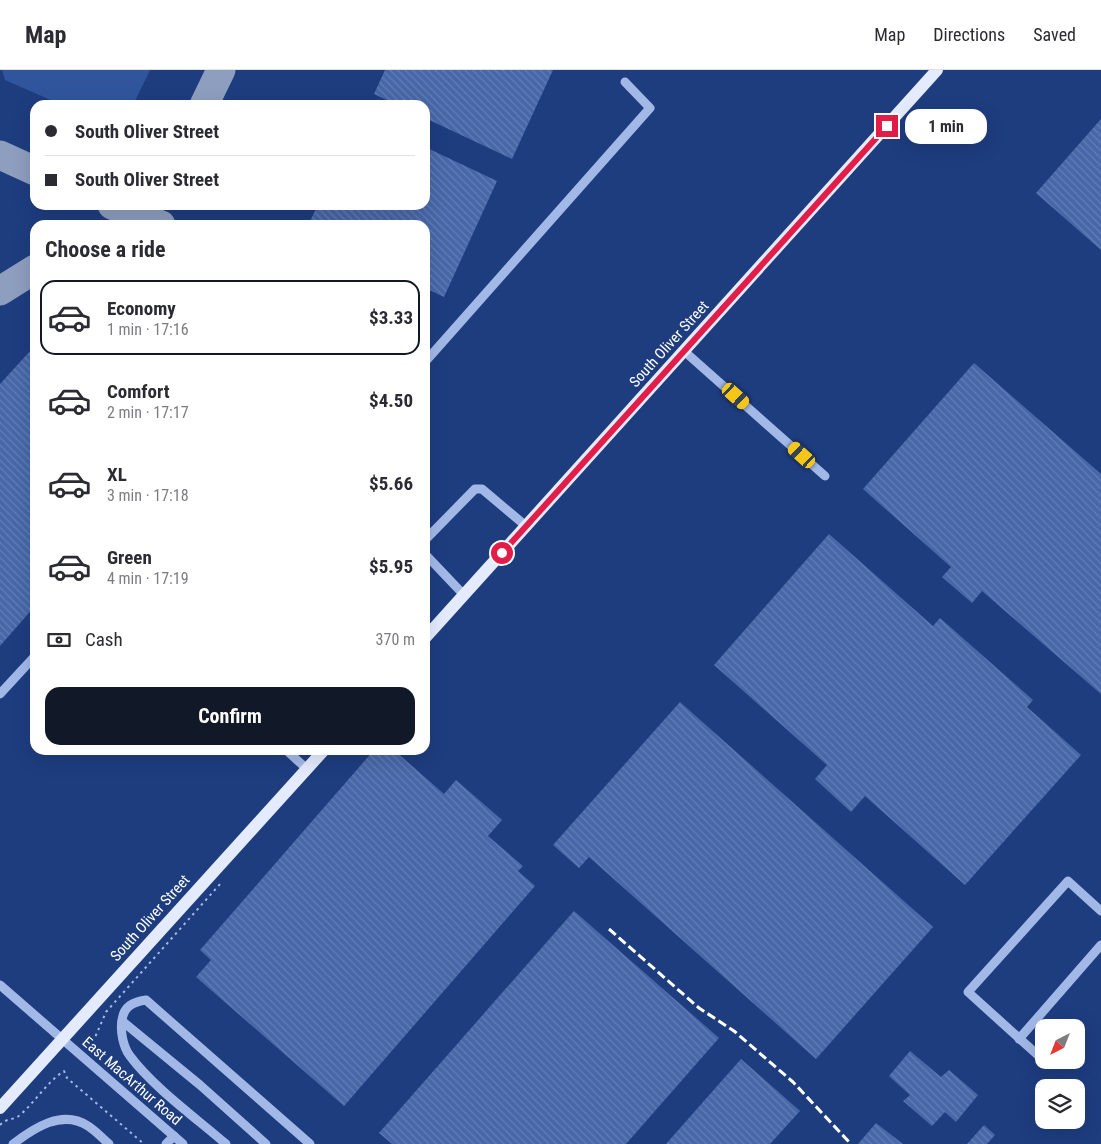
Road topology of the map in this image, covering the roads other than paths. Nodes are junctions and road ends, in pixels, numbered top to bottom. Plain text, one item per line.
1 (937, 70) edge
2 (625, 82) dead end
3 (684, 351) junction
4 (430, 356) edge
5 (825, 476) dead end
6 (526, 526) junction
7 (430, 535) edge
8 (430, 559) edge
9 (464, 595) junction
10 (430, 632) edge
11 (30, 661) edge
12 (0, 694) edge
13 (292, 755) edge
14 (320, 755) edge
15 (307, 769) junction
16 (1101, 911) edge
17 (1101, 945) edge
18 (0, 985) edge
19 (122, 1021) junction
20 (63, 1039) junction
21 (1019, 1039) junction
22 (1035, 1053) edge
23 (0, 1108) edge
24 (174, 1136) junction
25 (14, 1144) edge
26 (109, 1144) edge
27 (166, 1144) edge
28 (183, 1144) edge
29 (226, 1144) edge
30 (266, 1144) edge
31 (310, 1144) edge

1 - 3 main road, South Oliver Street
2 - 4 street
3 - 5 street
3 - 6 main road, South Oliver Street
6 - 7 street
6 - 9 main road, South Oliver Street
8 - 9 street
9 - 10 main road, South Oliver Street
11 - 12 street
13 - 15 street
14 - 15 main road, South Oliver Street
15 - 20 main road, South Oliver Street
16 - 21 street
17 - 21 street
18 - 20 street, East MacArthur Road
19 - 29 street
19 - 30 street
19 - 31 street
20 - 23 main road, South Oliver Street
20 - 24 street, East MacArthur Road
21 - 22 street
24 - 27 street
24 - 28 street, East MacArthur Road
25 - 26 street

